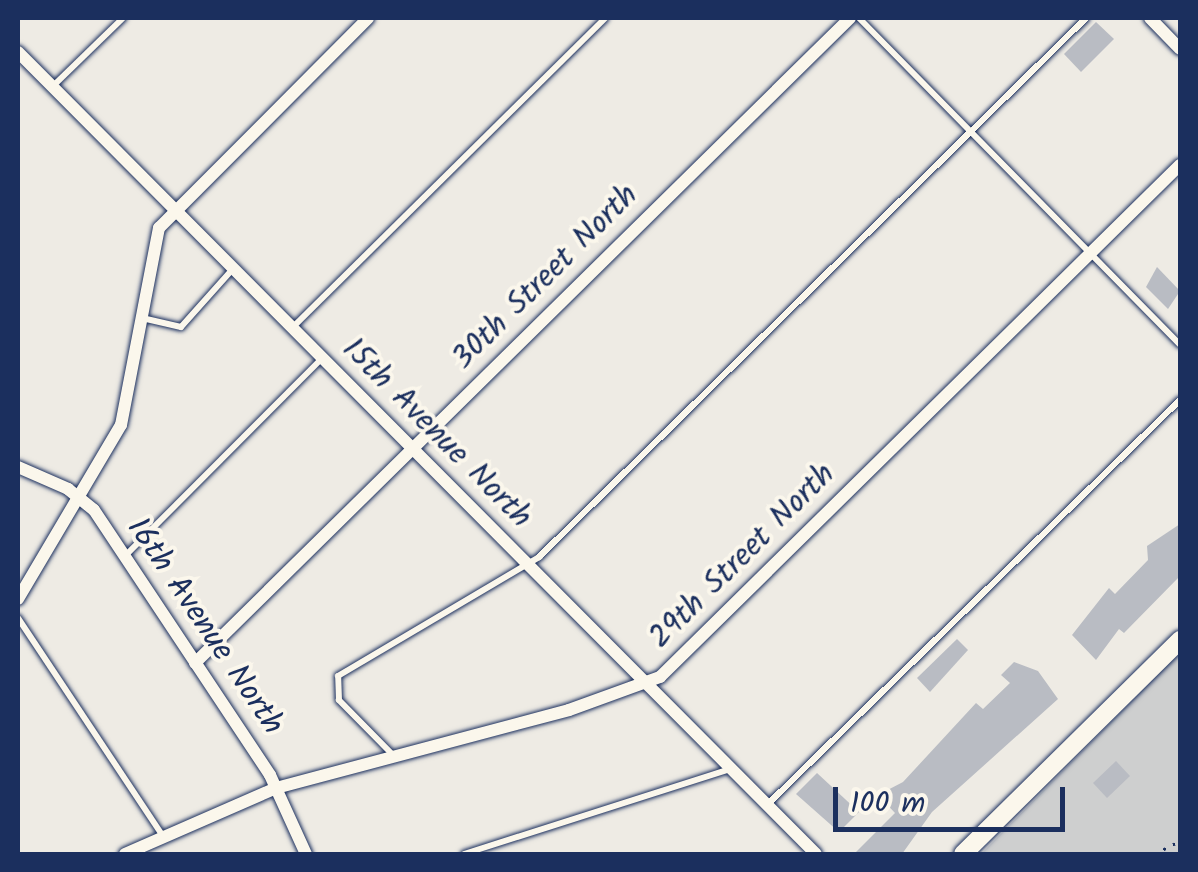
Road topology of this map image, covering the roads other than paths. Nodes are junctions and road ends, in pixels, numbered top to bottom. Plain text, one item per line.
1 (123, 18) edge
2 (368, 18) edge
3 (605, 18) edge
4 (850, 18) edge
5 (859, 18) edge
6 (1086, 18) edge
7 (1150, 18) edge
8 (1180, 49) edge
9 (18, 52) edge
10 (52, 87) junction
11 (974, 134) junction
12 (1180, 165) edge
13 (174, 209) junction
14 (1090, 253) junction
15 (233, 269) junction
16 (140, 318) junction
17 (292, 328) junction
18 (1180, 345) edge
19 (322, 358) junction
20 (1180, 400) edge
21 (412, 449) junction
22 (18, 467) edge
23 (80, 498) junction
24 (124, 557) junction
25 (525, 562) junction
26 (18, 599) edge
27 (18, 618) edge
28 (1180, 640) edge
29 (195, 663) junction
30 (646, 683) junction
31 (393, 755) junction
32 (731, 769) junction
33 (276, 788) junction
34 (767, 805) junction
35 (164, 840) junction
36 (125, 854) edge
37 (306, 854) edge
38 (464, 854) edge
39 (816, 854) edge
40 (963, 854) edge

1 - 10 lane
2 - 13 street
3 - 17 lane
4 - 21 street, 30th Street North
5 - 11 lane
6 - 11 lane
7 - 8 street
9 - 10 street, 15th Avenue North
10 - 13 street, 15th Avenue North
11 - 14 lane
11 - 25 lane
12 - 14 street, 29th Street North
13 - 15 street, 15th Avenue North
13 - 16 street
14 - 18 lane
14 - 30 street, 29th Street North
15 - 16 lane
15 - 17 street, 15th Avenue North
16 - 23 street
17 - 19 street, 15th Avenue North
19 - 21 street, 15th Avenue North
19 - 24 lane
20 - 34 lane
21 - 25 street, 15th Avenue North
21 - 29 street, 30th Street North
22 - 23 street, 16th Avenue North
23 - 24 street, 16th Avenue North
23 - 26 street
24 - 29 street, 16th Avenue North
25 - 30 street, 15th Avenue North
25 - 31 lane
27 - 35 lane
28 - 40 street
29 - 33 street, 16th Avenue North
30 - 31 street, 29th Street North
30 - 32 street, 15th Avenue North
31 - 33 street, 29th Street North
32 - 34 street, 15th Avenue North
32 - 38 lane
33 - 35 street, 29th Street North
33 - 37 street, 16th Avenue North
34 - 39 street, 15th Avenue North
35 - 36 street, 29th Street North

